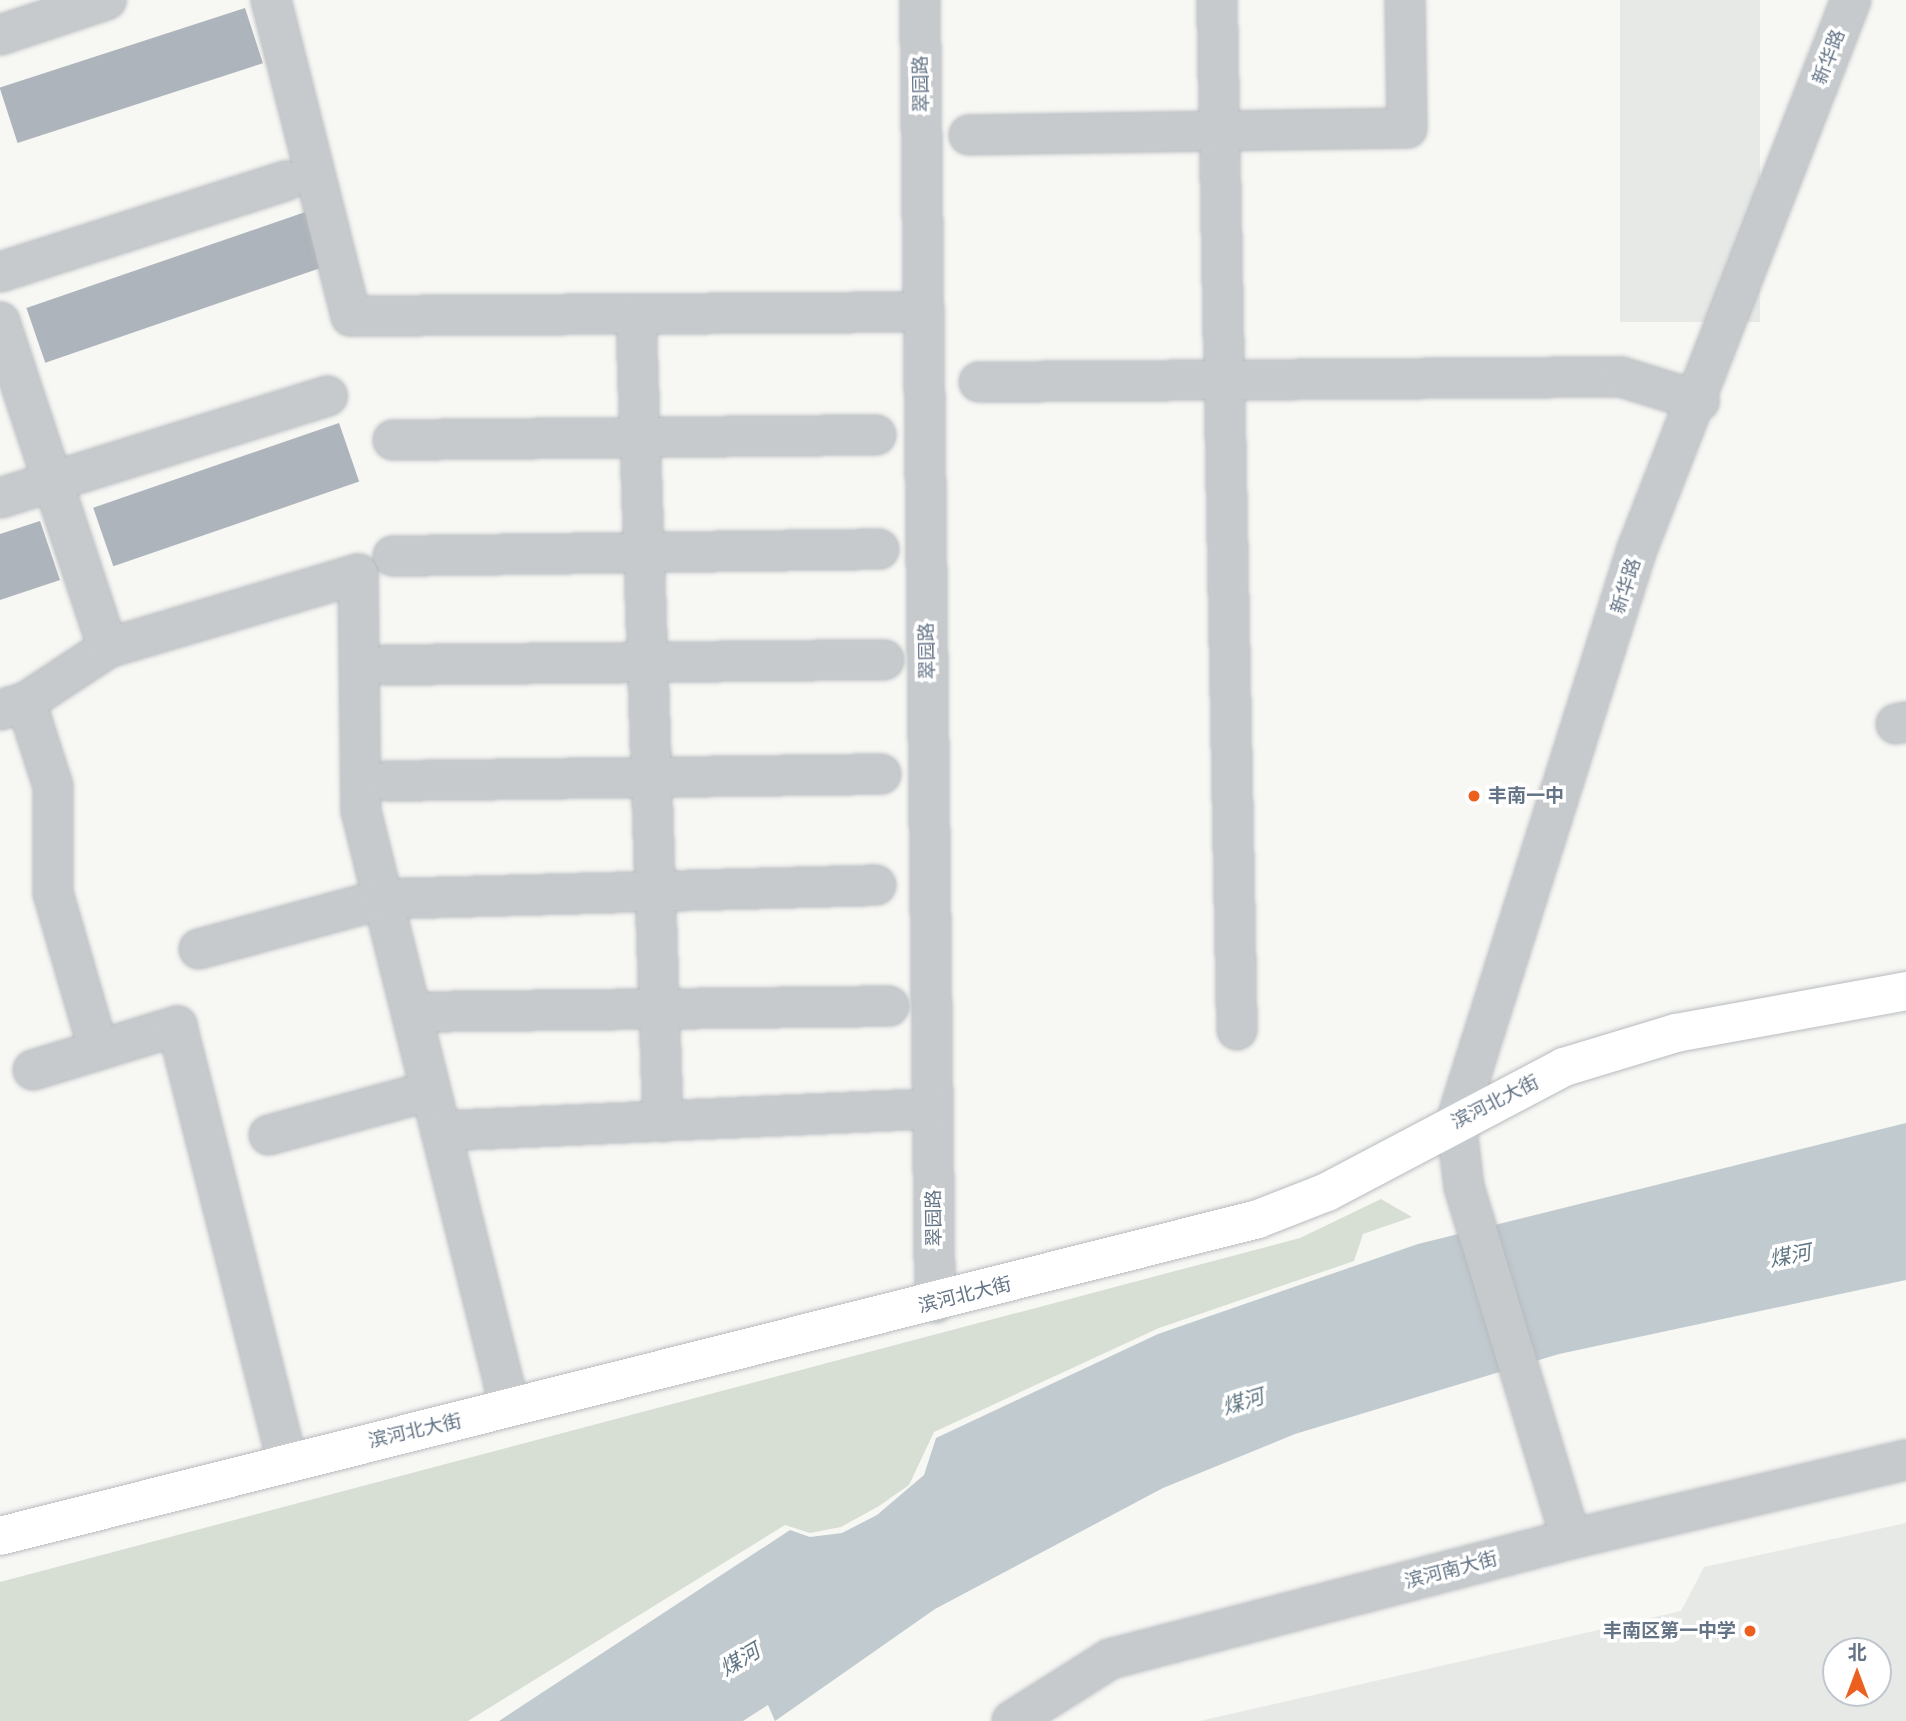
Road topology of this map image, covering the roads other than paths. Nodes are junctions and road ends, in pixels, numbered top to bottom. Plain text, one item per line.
1 (106, 0) edge
2 (271, 0) edge
3 (920, 0) edge
4 (1217, 0) edge
5 (1405, 0) edge
6 (1851, 0) edge
7 (0, 35) edge
8 (1219, 131) junction
9 (969, 135) dead end
10 (286, 181) dead end
11 (0, 272) edge
12 (923, 312) junction
13 (636, 315) junction
14 (0, 322) edge
15 (1224, 380) junction
16 (979, 382) dead end
17 (328, 396) dead end
18 (1699, 401) junction
19 (876, 435) dead end
20 (640, 438) junction
21 (393, 440) dead end
22 (53, 482) junction
23 (0, 498) edge
24 (879, 549) dead end
25 (644, 552) junction
26 (393, 556) dead end
27 (108, 648) junction
28 (884, 660) dead end
29 (648, 662) junction
30 (386, 665) dead end
31 (13, 706) edge
32 (881, 774) dead end
33 (652, 779) junction
34 (388, 781) dead end
35 (876, 885) dead end
36 (656, 892) junction
37 (383, 898) junction
38 (199, 949) dead end
39 (1906, 991) edge
40 (889, 1006) dead end
41 (660, 1008) junction
42 (411, 1012) junction
43 (1237, 1030) dead end
44 (98, 1048) junction
45 (33, 1070) dead end
46 (430, 1091) junction
47 (932, 1109) junction
48 (663, 1122) junction
49 (1456, 1122) junction
50 (440, 1131) junction
51 (269, 1135) dead end
52 (935, 1303) junction
53 (510, 1408) junction
54 (1906, 1460) edge
55 (287, 1461) junction
56 (0, 1536) edge
57 (1571, 1539) junction
58 (1012, 1721) edge

1 - 7 street
2 - 13 street
3 - 12 street, 翠园路
4 - 8 street
5 - 8 street
6 - 18 street, 新华路
8 - 9 street
8 - 15 street
10 - 11 street
12 - 13 street
12 - 47 street, 翠园路
13 - 20 street
14 - 22 street
15 - 16 street
15 - 18 street
15 - 43 street
17 - 22 street
18 - 49 street, 新华路
19 - 20 street
20 - 21 street
20 - 25 street
22 - 23 street
22 - 27 street
24 - 25 street
25 - 26 street
25 - 29 street
27 - 31 street
27 - 37 street
28 - 29 street
29 - 30 street
29 - 33 street
31 - 44 street
32 - 33 street
33 - 34 street
33 - 36 street
35 - 36 street
36 - 37 street
36 - 41 street
37 - 38 street
37 - 42 street
39 - 49 main road, 滨河北大街
40 - 41 street
41 - 42 street
41 - 48 street
42 - 46 street
44 - 45 street
44 - 55 street
46 - 50 street
46 - 51 street
47 - 48 street
47 - 52 street, 翠园路
48 - 50 street
49 - 52 main road, 滨河北大街
49 - 57 street, 新华路
50 - 53 street
52 - 53 main road, 滨河北大街
53 - 55 main road, 滨河北大街
54 - 57 street, 滨河南大街
55 - 56 main road, 滨河北大街
57 - 58 street, 滨河南大街

